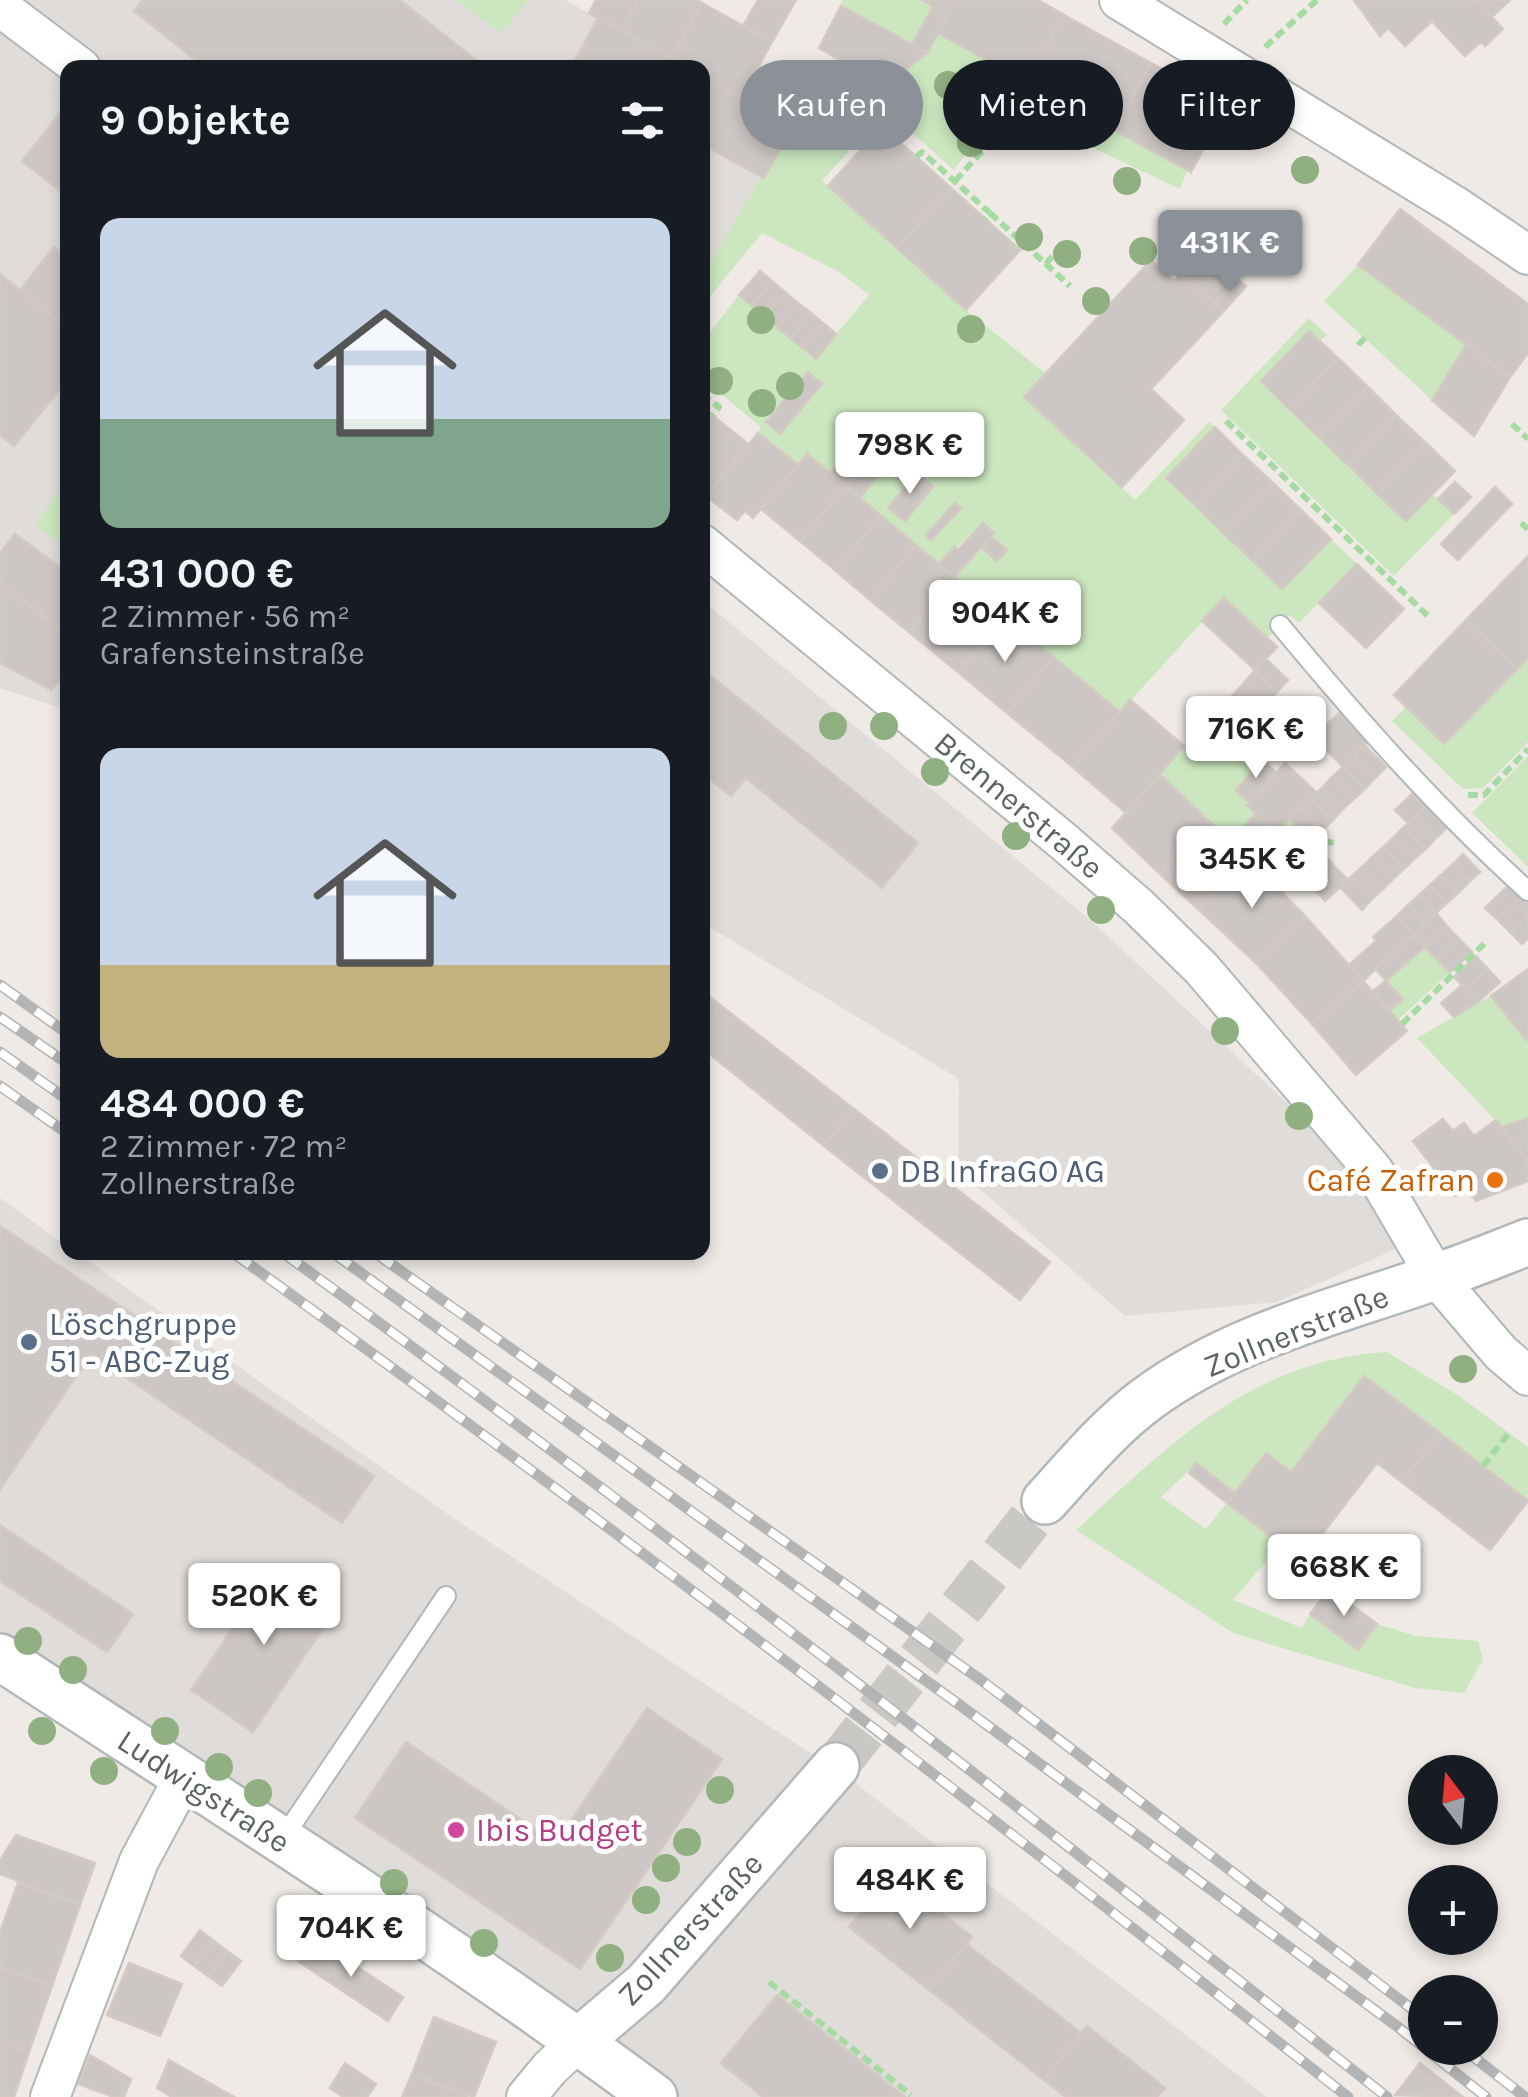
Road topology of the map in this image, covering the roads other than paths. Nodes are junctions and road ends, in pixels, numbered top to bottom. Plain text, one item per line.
1 (1119, 0) edge
2 (0, 6) edge
3 (71, 60) edge
4 (1525, 246) edge
5 (710, 551) edge
6 (1280, 625) dead end
7 (1528, 890) edge
8 (1528, 1242) edge
9 (1436, 1277) junction
10 (1528, 1376) edge
11 (1045, 1502) tunnel mouth
12 (446, 1596) dead end
13 (0, 1657) edge
14 (836, 1766) tunnel mouth
15 (184, 1777) junction
16 (281, 1841) junction
17 (579, 2042) junction
18 (50, 2097) edge
19 (526, 2097) edge
20 (654, 2097) edge

1 - 4 street
2 - 3 street
5 - 9 street, Brennerstraße
6 - 7 lane
8 - 9 street, Zollnerstraße
9 - 10 street, Brennerstraße
9 - 11 street, Zollnerstraße
12 - 16 lane
13 - 15 street, Ludwigstraße
14 - 17 street, Zollnerstraße
15 - 16 street, Ludwigstraße
15 - 18 street
16 - 17 street, Ludwigstraße
17 - 19 street
17 - 20 street, Ludwigstraße

